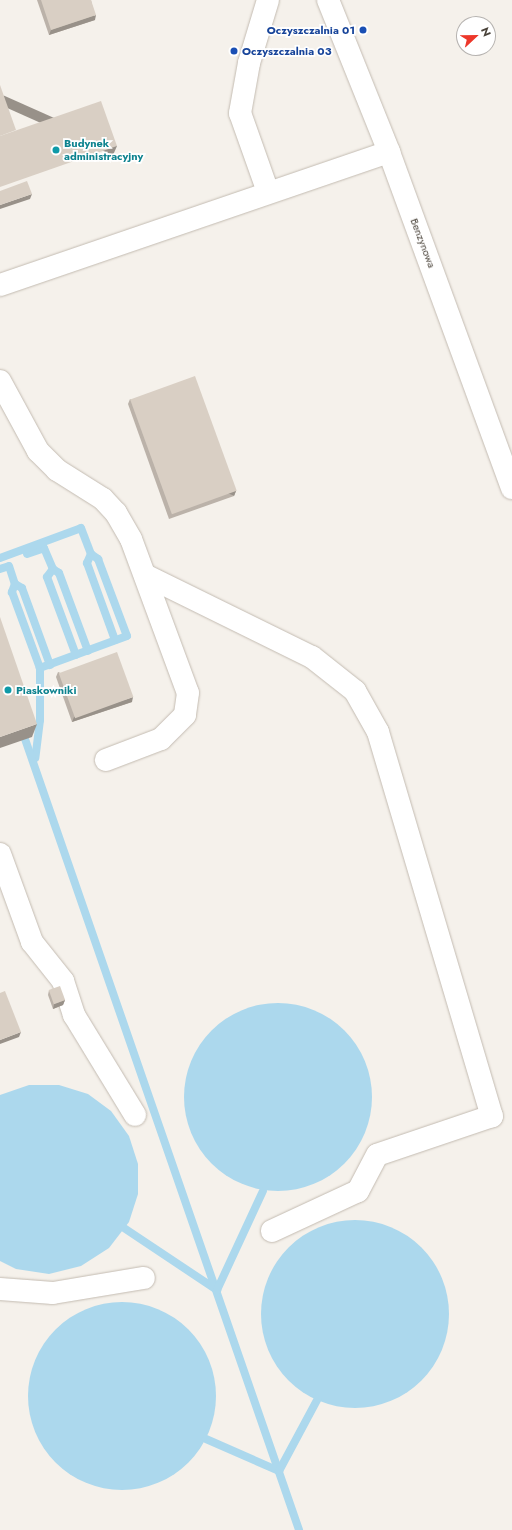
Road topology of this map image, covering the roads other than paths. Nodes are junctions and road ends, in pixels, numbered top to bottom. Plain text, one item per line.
1 (268, 0) edge
2 (328, 0) edge
3 (389, 152) junction
4 (268, 192) junction
5 (0, 285) edge
6 (0, 381) edge
7 (512, 488) edge
8 (145, 575) junction
9 (106, 760) dead end
10 (0, 854) edge
11 (135, 1115) dead end
12 (272, 1231) dead end
13 (144, 1278) dead end
14 (0, 1289) edge

1 - 4 street
2 - 3 street, Benzynowa
3 - 4 street
3 - 7 street, Benzynowa
4 - 5 street
6 - 8 street
8 - 9 street
8 - 12 street
10 - 11 street
13 - 14 street

